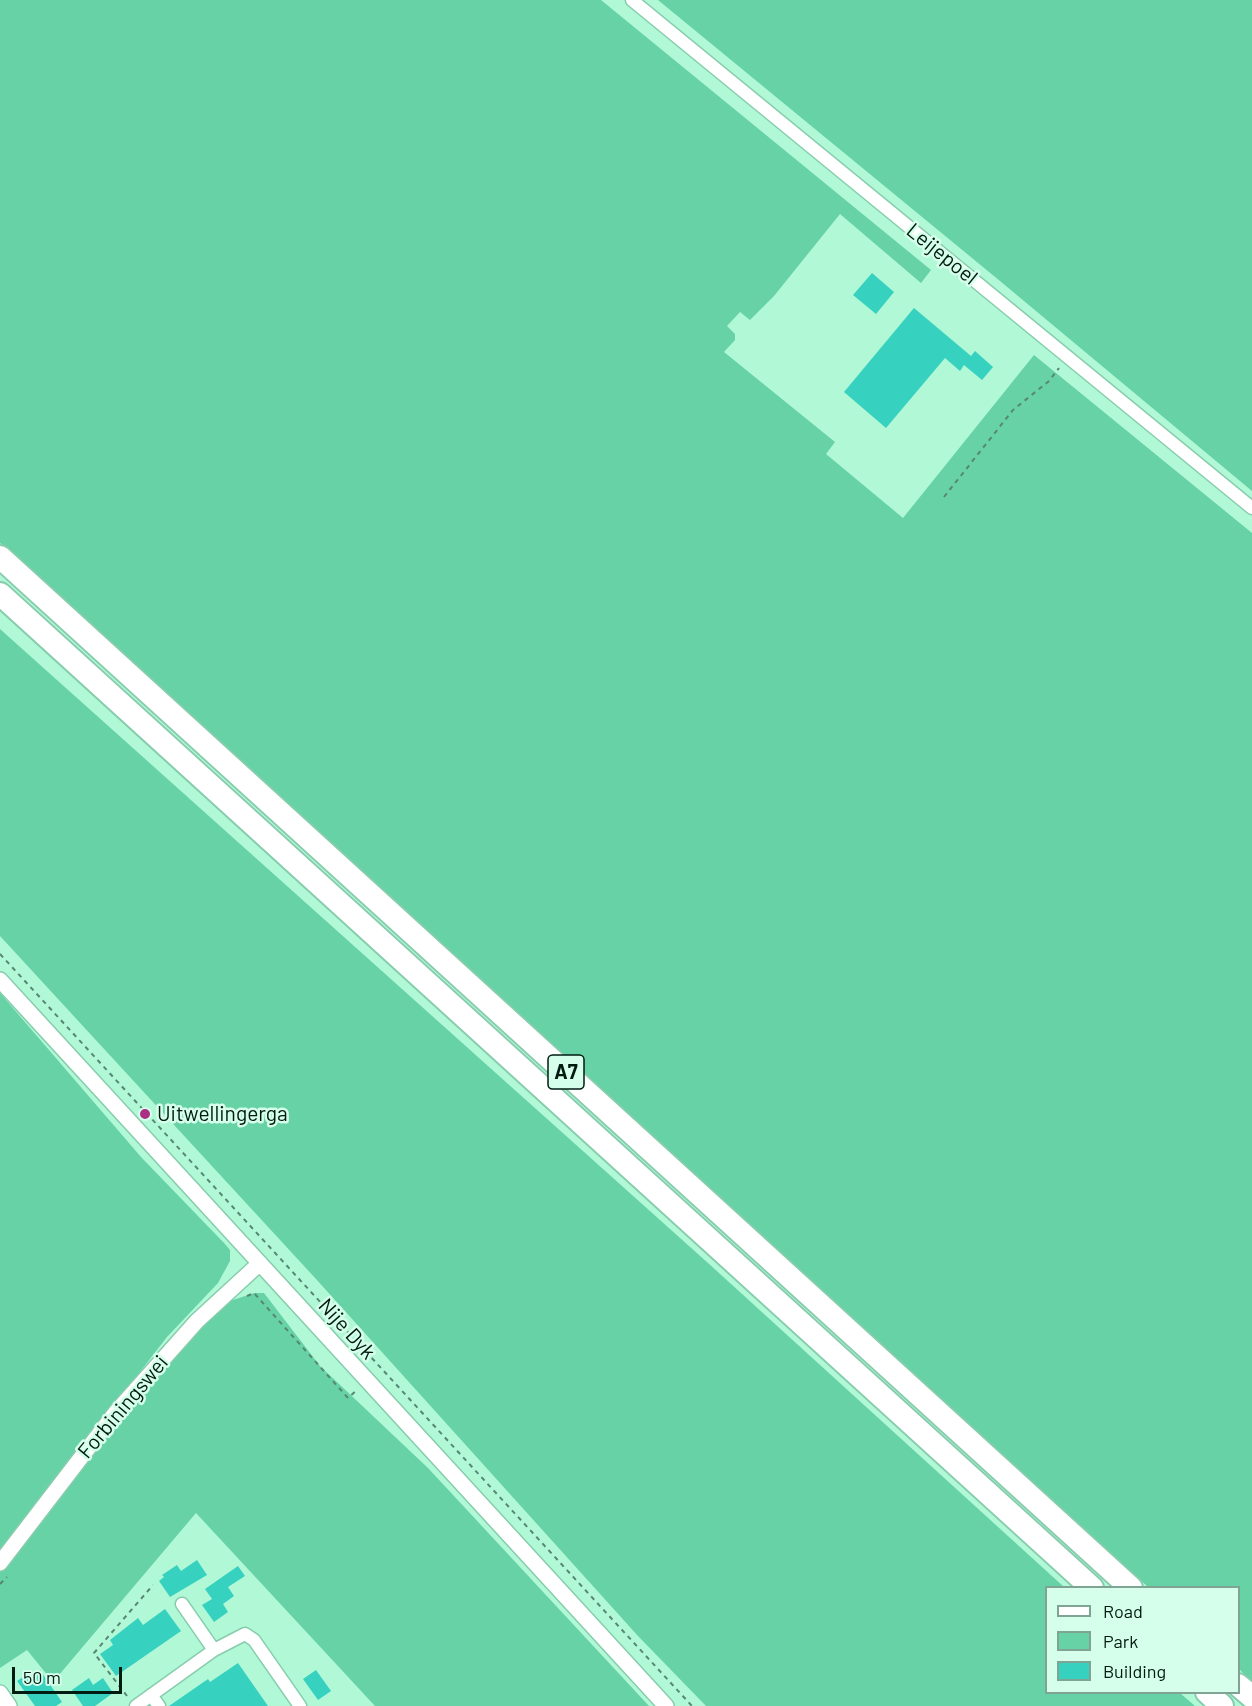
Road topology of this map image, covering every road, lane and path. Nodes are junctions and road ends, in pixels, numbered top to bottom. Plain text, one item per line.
1 (632, 0) edge
2 (1068, 357) junction
3 (944, 497) dead end
4 (1252, 508) edge
5 (0, 557) edge
6 (0, 594) edge
7 (0, 954) edge
8 (0, 980) edge
9 (139, 1103) junction
10 (136, 1106) dead end
11 (260, 1263) junction
12 (243, 1298) dead end
13 (357, 1390) dead end
14 (5, 1568) edge
15 (0, 1584) edge
16 (153, 1585) dead end
17 (1091, 1586) edge
18 (1130, 1586) edge
19 (182, 1604) dead end
20 (214, 1650) junction
21 (1240, 1686) edge
22 (0, 1693) edge
23 (1209, 1694) edge
24 (1252, 1697) edge
25 (155, 1701) edge
26 (132, 1702) edge
27 (9, 1706) edge
28 (300, 1706) edge
29 (666, 1706) edge
30 (692, 1706) edge
31 (1222, 1706) edge

1 - 2 street, Leijepoel
2 - 3 path
2 - 4 street, Leijepoel
5 - 18 highway, A7
6 - 17 highway, A7
7 - 9 path, Nije Dyk
8 - 11 street, Nije Dyk
9 - 10 path
9 - 30 path, Nije Dyk
11 - 14 street, Forbiningswei
11 - 29 street, Nije Dyk
12 - 13 path
14 - 15 path
16 - 26 path
19 - 20 street
20 - 25 street
20 - 28 street
21 - 24 highway
22 - 27 street
23 - 31 highway
25 - 26 street

